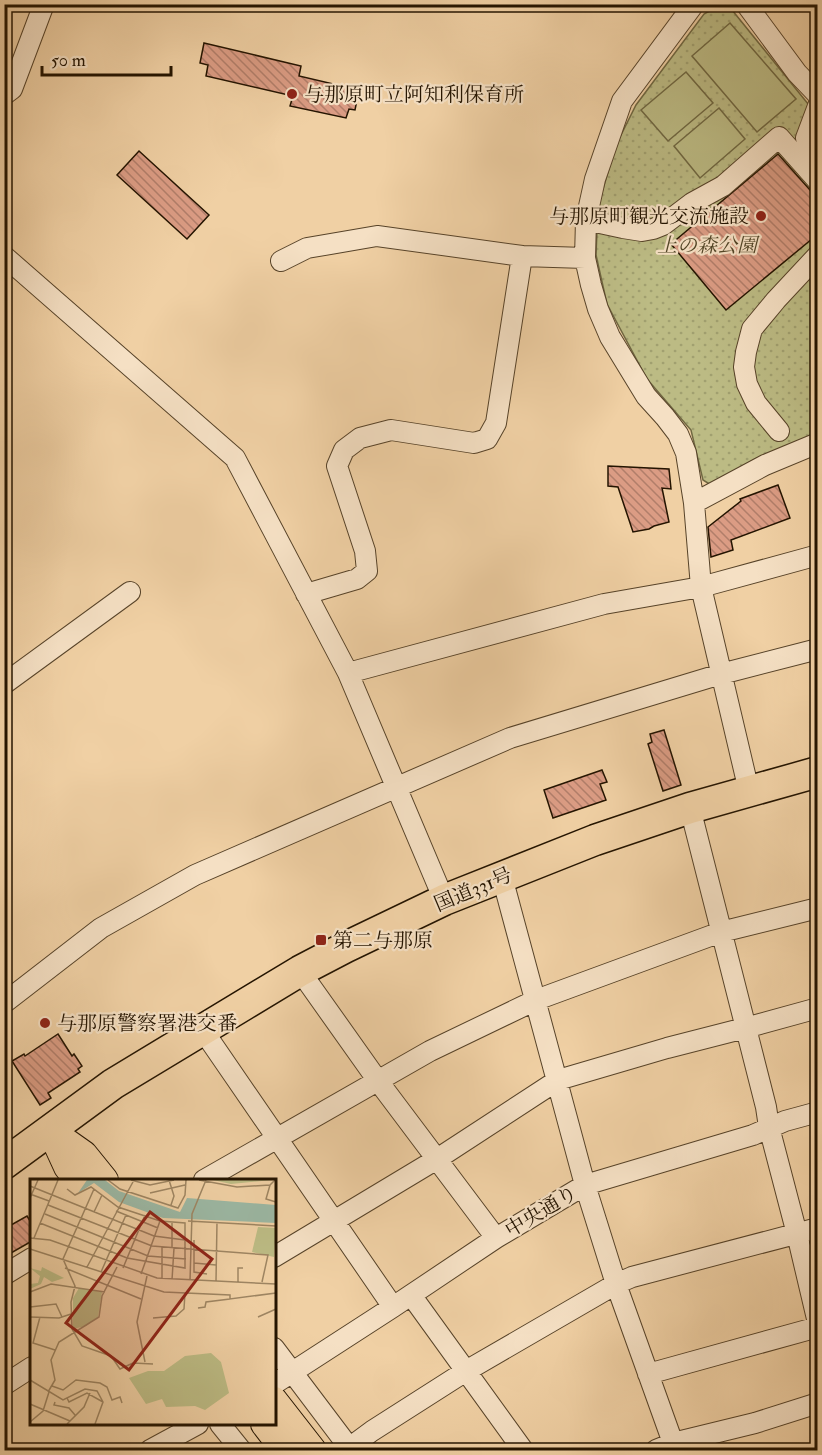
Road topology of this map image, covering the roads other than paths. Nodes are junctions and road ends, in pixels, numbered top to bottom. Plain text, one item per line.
1 (44, 4) edge
2 (694, 4) edge
3 (746, 4) edge
4 (4, 95) edge
5 (818, 95) edge
6 (818, 106) edge
7 (818, 152) edge
8 (818, 181) edge
9 (586, 220) junction
10 (818, 255) edge
11 (4, 256) edge
12 (522, 256) junction
13 (585, 258) junction
14 (281, 261) dead end
15 (779, 430) dead end
16 (818, 443) edge
17 (694, 503) junction
18 (818, 555) edge
19 (701, 587) junction
20 (130, 592) dead end
21 (306, 594) junction
22 (818, 649) edge
23 (348, 673) junction
24 (721, 674) junction
25 (4, 684) edge
26 (818, 772) edge
27 (396, 788) junction
28 (749, 791) junction
29 (690, 808) junction
30 (502, 877) junction
31 (444, 900) junction
32 (818, 908) edge
33 (721, 932) junction
34 (300, 971) junction
35 (6, 997) edge
36 (536, 999) junction
37 (818, 1008) edge
38 (745, 1028) junction
39 (202, 1029) junction
40 (558, 1080) junction
41 (378, 1081) junction
42 (818, 1112) edge
43 (769, 1127) junction
44 (50, 1130) junction
45 (278, 1139) junction
46 (437, 1159) junction
47 (4, 1164) edge
48 (76, 1179) edge
49 (104, 1179) edge
50 (206, 1179) edge
51 (585, 1185) junction
52 (334, 1222) junction
53 (818, 1228) edge
54 (797, 1234) junction
55 (496, 1238) junction
56 (276, 1256) edge
57 (30, 1259) edge
58 (4, 1275) edge
59 (616, 1284) junction
60 (411, 1295) junction
61 (393, 1307) junction
62 (818, 1325) edge
63 (276, 1351) edge
64 (30, 1368) edge
65 (466, 1371) junction
66 (293, 1372) junction
67 (648, 1374) junction
68 (276, 1383) edge
69 (4, 1385) edge
70 (276, 1403) edge
71 (818, 1403) edge
72 (196, 1425) edge
73 (221, 1425) edge
74 (265, 1425) edge
75 (664, 1447) edge
76 (350, 1449) edge
77 (150, 1450) edge
78 (241, 1450) edge
79 (284, 1450) edge
80 (313, 1450) edge
81 (523, 1450) edge

1 - 4 street
2 - 9 street
3 - 5 street
6 - 7 street
8 - 9 street
9 - 13 street
10 - 15 street
11 - 21 street
12 - 13 street
12 - 14 street
12 - 21 street
13 - 17 street
16 - 17 street
17 - 19 street
18 - 19 street
19 - 23 street
19 - 24 street
20 - 25 street
21 - 23 street
22 - 24 street
23 - 27 street
24 - 27 street
24 - 28 street
26 - 28 highway, 国道331号
27 - 31 street
27 - 35 street
28 - 29 highway, 国道331号
29 - 30 highway, 国道331号
29 - 33 street
30 - 31 highway, 国道331号
30 - 36 street
31 - 34 highway, 国道331号
32 - 33 street
33 - 36 street
33 - 38 street
34 - 39 highway, 国道331号
34 - 41 street
36 - 40 street
36 - 41 street
37 - 38 street
38 - 40 street
38 - 43 street
39 - 44 highway, 国道331号
39 - 45 street
40 - 46 street
40 - 51 street
41 - 45 street
41 - 46 street
42 - 43 street, 中央通り
43 - 51 street, 中央通り
43 - 54 street
44 - 47 highway, 国道331号
44 - 48 main road
44 - 49 main road
45 - 50 street
45 - 52 street
46 - 52 street
46 - 55 street
51 - 55 street, 中央通り
51 - 59 street
52 - 56 street
52 - 61 street
53 - 54 street
54 - 59 street
54 - 62 street
55 - 60 street, 中央通り
57 - 58 street
59 - 65 street
59 - 67 street
60 - 61 street, 中央通り
60 - 65 street
61 - 66 street, 中央通り
62 - 67 street
63 - 66 street
64 - 69 street
65 - 76 street
65 - 81 street
66 - 68 street, 中央通り
66 - 76 street
67 - 75 street
70 - 80 main road
71 - 75 street
72 - 77 street
73 - 78 street
74 - 79 main road

